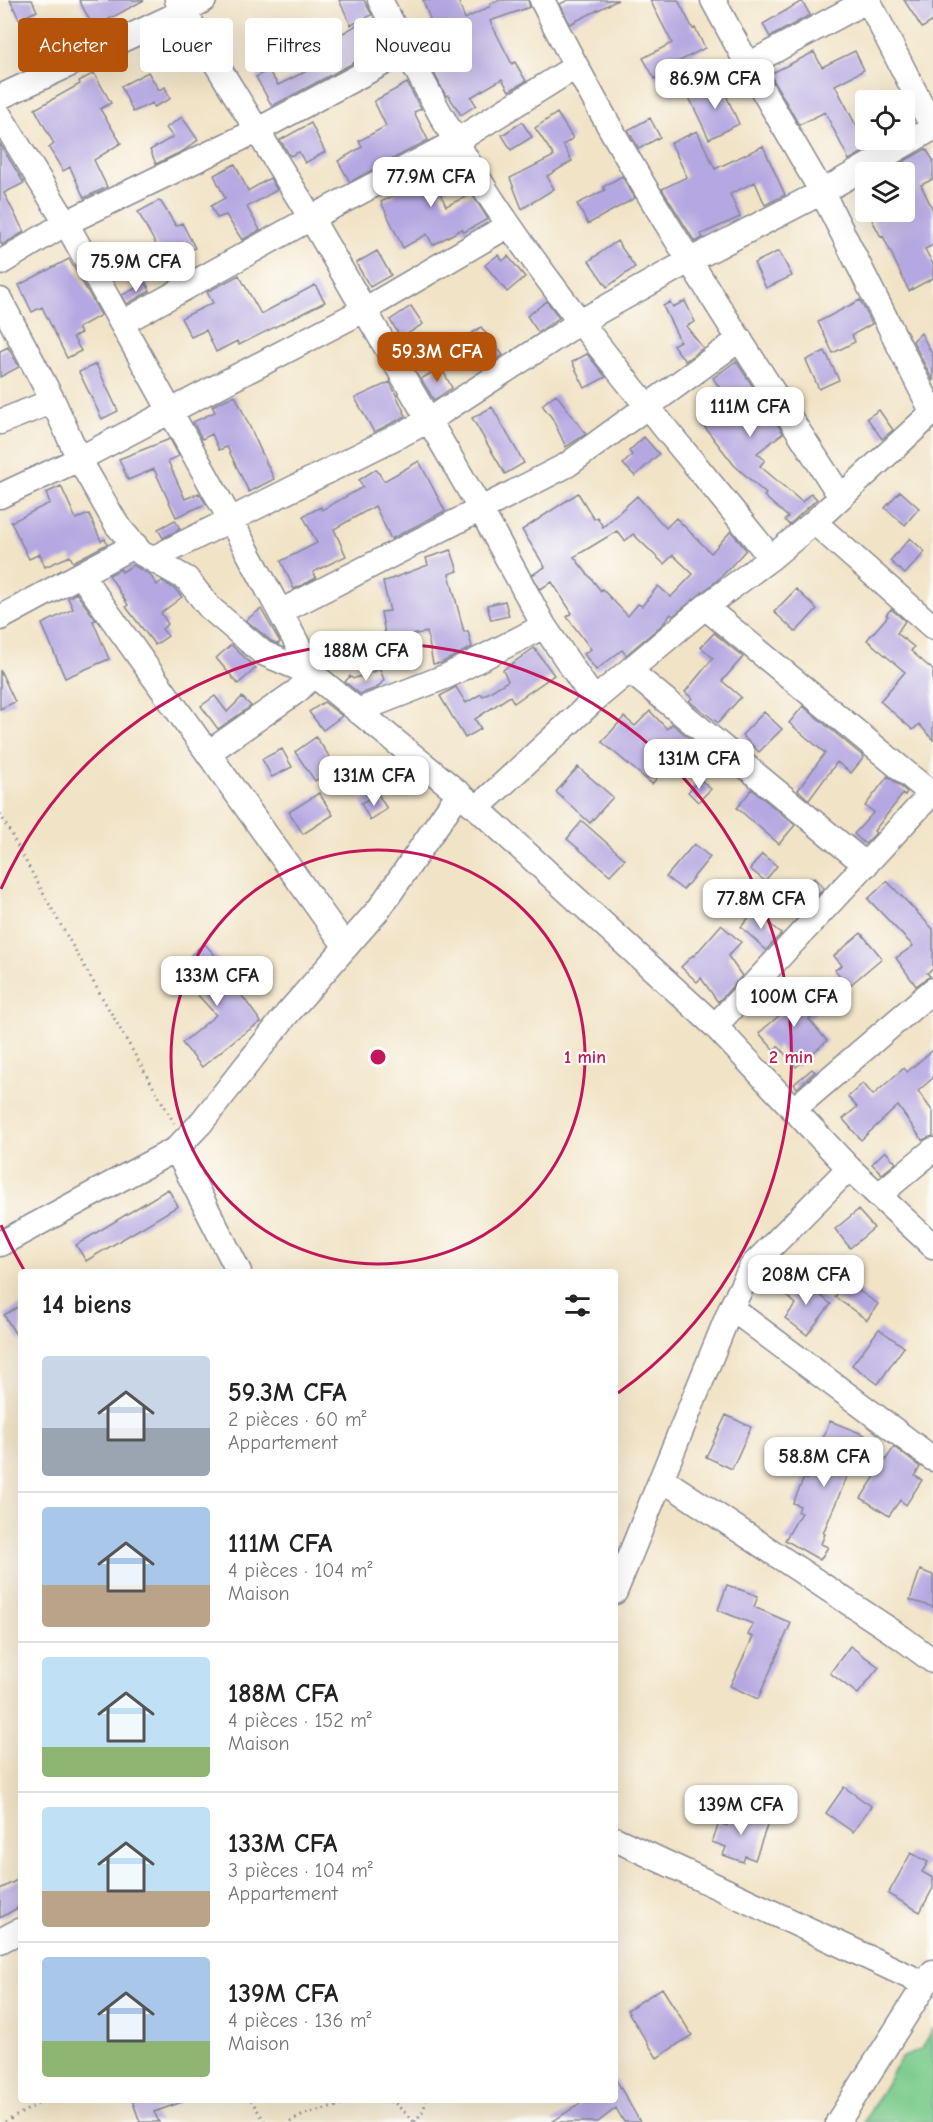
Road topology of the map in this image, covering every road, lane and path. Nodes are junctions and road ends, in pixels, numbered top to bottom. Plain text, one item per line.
1 (380, 0) edge
2 (542, 0) edge
3 (713, 0) edge
4 (868, 0) edge
5 (188, 4) edge
6 (389, 18) edge
7 (747, 65) junction
8 (575, 67) junction
9 (367, 72) edge
10 (417, 72) edge
11 (0, 97) edge
12 (0, 116) edge
13 (933, 129) edge
14 (256, 131) junction
15 (455, 142) junction
16 (822, 192) junction
17 (311, 218) junction
18 (66, 223) junction
19 (509, 225) junction
20 (689, 261) junction
21 (0, 263) edge
22 (0, 300) edge
23 (364, 310) junction
24 (122, 322) junction
25 (580, 322) junction
26 (740, 339) junction
27 (53, 401) junction
28 (649, 406) junction
29 (170, 410) junction
30 (933, 412) edge
31 (428, 421) junction
32 (0, 422) edge
33 (79, 459) junction
34 (0, 496) edge
35 (841, 498) junction
36 (481, 510) junction
37 (230, 519) junction
38 (814, 522) junction
39 (143, 552) junction
40 (771, 558) junction
41 (81, 575) junction
42 (705, 607) junction
43 (280, 612) junction
44 (0, 618) edge
45 (544, 626) junction
46 (933, 627) edge
47 (630, 671) junction
48 (314, 675) junction
49 (594, 700) junction
50 (357, 711) junction
51 (208, 753) junction
52 (932, 793) edge
53 (468, 801) junction
54 (0, 814) edge
55 (866, 865) junction
56 (346, 947) junction
57 (933, 990) edge
58 (715, 1026) junction
59 (793, 1110) junction
60 (180, 1145) junction
61 (933, 1150) edge
62 (849, 1168) junction
63 (879, 1196) junction
64 (0, 1244) edge
65 (933, 1246) edge
66 (238, 1269) edge
67 (731, 1308) junction
68 (933, 1459) edge
69 (662, 1479) junction
70 (618, 1585) edge
71 (933, 1661) edge
72 (618, 1840) edge
73 (18, 1932) edge
74 (0, 1941) edge
75 (929, 1978) edge
76 (40, 2103) edge
77 (253, 2103) edge
78 (351, 2103) edge
79 (395, 2103) edge
80 (425, 2103) edge
81 (5, 2122) edge
82 (265, 2122) edge
83 (290, 2122) edge
84 (415, 2122) edge
85 (838, 2122) edge

1 - 6 street
2 - 8 street
3 - 7 street
4 - 7 street
4 - 13 street
5 - 11 street
5 - 14 street
7 - 16 street
8 - 15 street
8 - 20 street
9 - 14 street
10 - 15 street
12 - 18 street
13 - 16 street
14 - 17 street
14 - 18 street
15 - 17 street
15 - 19 street
16 - 20 street
16 - 30 street
17 - 23 street
17 - 24 street
18 - 21 street
18 - 24 street
19 - 23 street
19 - 25 street
20 - 25 street
20 - 26 street
22 - 27 street
23 - 29 street
23 - 31 street
24 - 29 street
25 - 28 street
25 - 31 street
26 - 28 street
26 - 35 street
27 - 32 street
27 - 33 street
28 - 36 street
28 - 40 street
29 - 33 street
29 - 37 street
30 - 35 street
31 - 36 street
31 - 37 street
33 - 34 street
33 - 39 street
35 - 38 street
36 - 43 street
36 - 45 street
37 - 39 street
37 - 43 street
38 - 40 street
38 - 46 street
39 - 41 street
39 - 48 street
40 - 42 street
41 - 44 street
41 - 51 street
42 - 47 street
42 - 52 street
43 - 48 street
45 - 49 street
45 - 50 street
47 - 49 street
47 - 55 street
48 - 50 street
48 - 51 street
49 - 53 street
50 - 53 street
51 - 56 street
52 - 55 street
53 - 56 street
53 - 58 street
54 - 60 path
55 - 58 street
56 - 60 street
57 - 59 street
58 - 59 street
59 - 62 street
60 - 64 street
60 - 66 street
61 - 63 street
62 - 63 street
62 - 67 street
63 - 65 street
67 - 68 street
67 - 69 street
69 - 70 street
69 - 71 street
72 - 75 street
73 - 74 street
75 - 85 street
76 - 81 path
77 - 82 path
78 - 83 path
79 - 84 path
80 - 84 path

